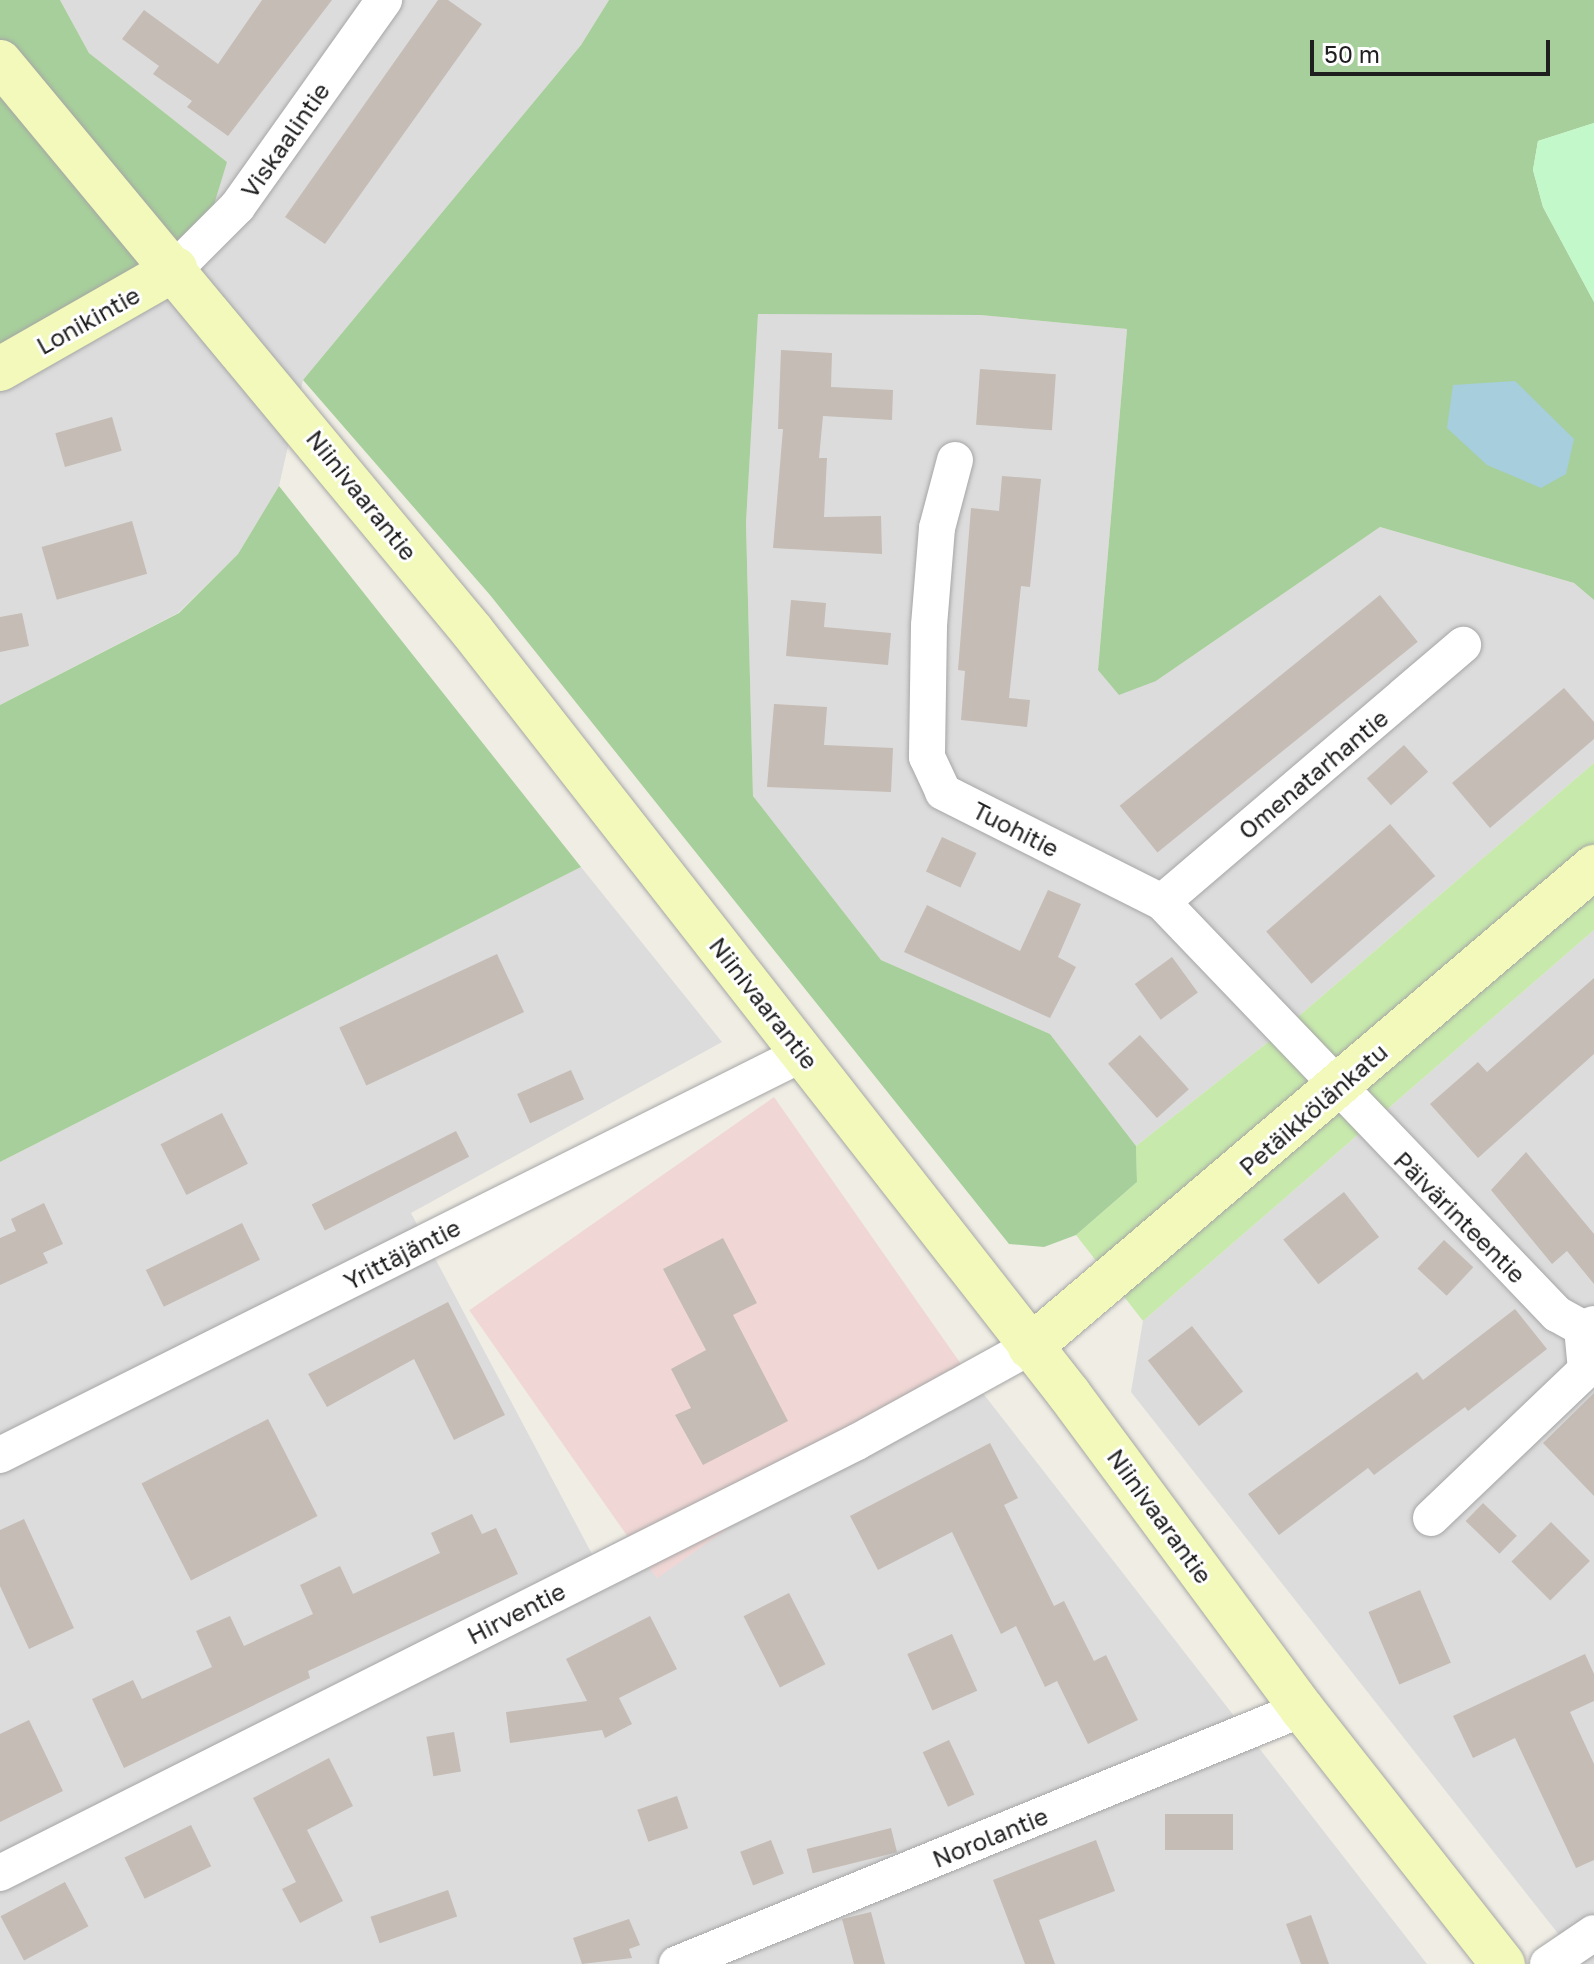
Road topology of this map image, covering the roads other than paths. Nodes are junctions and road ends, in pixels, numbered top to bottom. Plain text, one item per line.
1 (384, 0) edge
2 (0, 62) edge
3 (175, 269) junction
4 (0, 369) edge
5 (955, 460) dead end
6 (1463, 645) dead end
7 (1594, 867) edge
8 (1162, 902) junction
9 (804, 1053) junction
10 (1336, 1089) junction
11 (1588, 1326) edge
12 (1030, 1347) junction
13 (1590, 1375) edge
14 (0, 1455) edge
15 (1431, 1518) dead end
16 (1302, 1709) junction
17 (0, 1873) edge
18 (1594, 1933) edge
19 (677, 1964) edge
20 (1503, 1964) edge
21 (1548, 1964) edge

1 - 3 street, Viskaalintie
2 - 3 main road, Niinivaarantie
3 - 4 main road, Lonikintie
3 - 9 main road, Niinivaarantie
5 - 8 street, Tuohitie
6 - 8 street, Omenatarhantie
7 - 10 main road, Petäikkölänkatu
8 - 10 street, Tuohitie
9 - 12 main road, Niinivaarantie
9 - 14 street, Yrittäjäntie
10 - 11 street, Päivärinteentie
10 - 12 main road, Petäikkölänkatu
11 - 13 street
12 - 16 main road, Niinivaarantie
12 - 17 street, Hirventie
13 - 15 street
16 - 19 street, Norolantie
16 - 20 main road, Niinivaarantie
18 - 21 street

